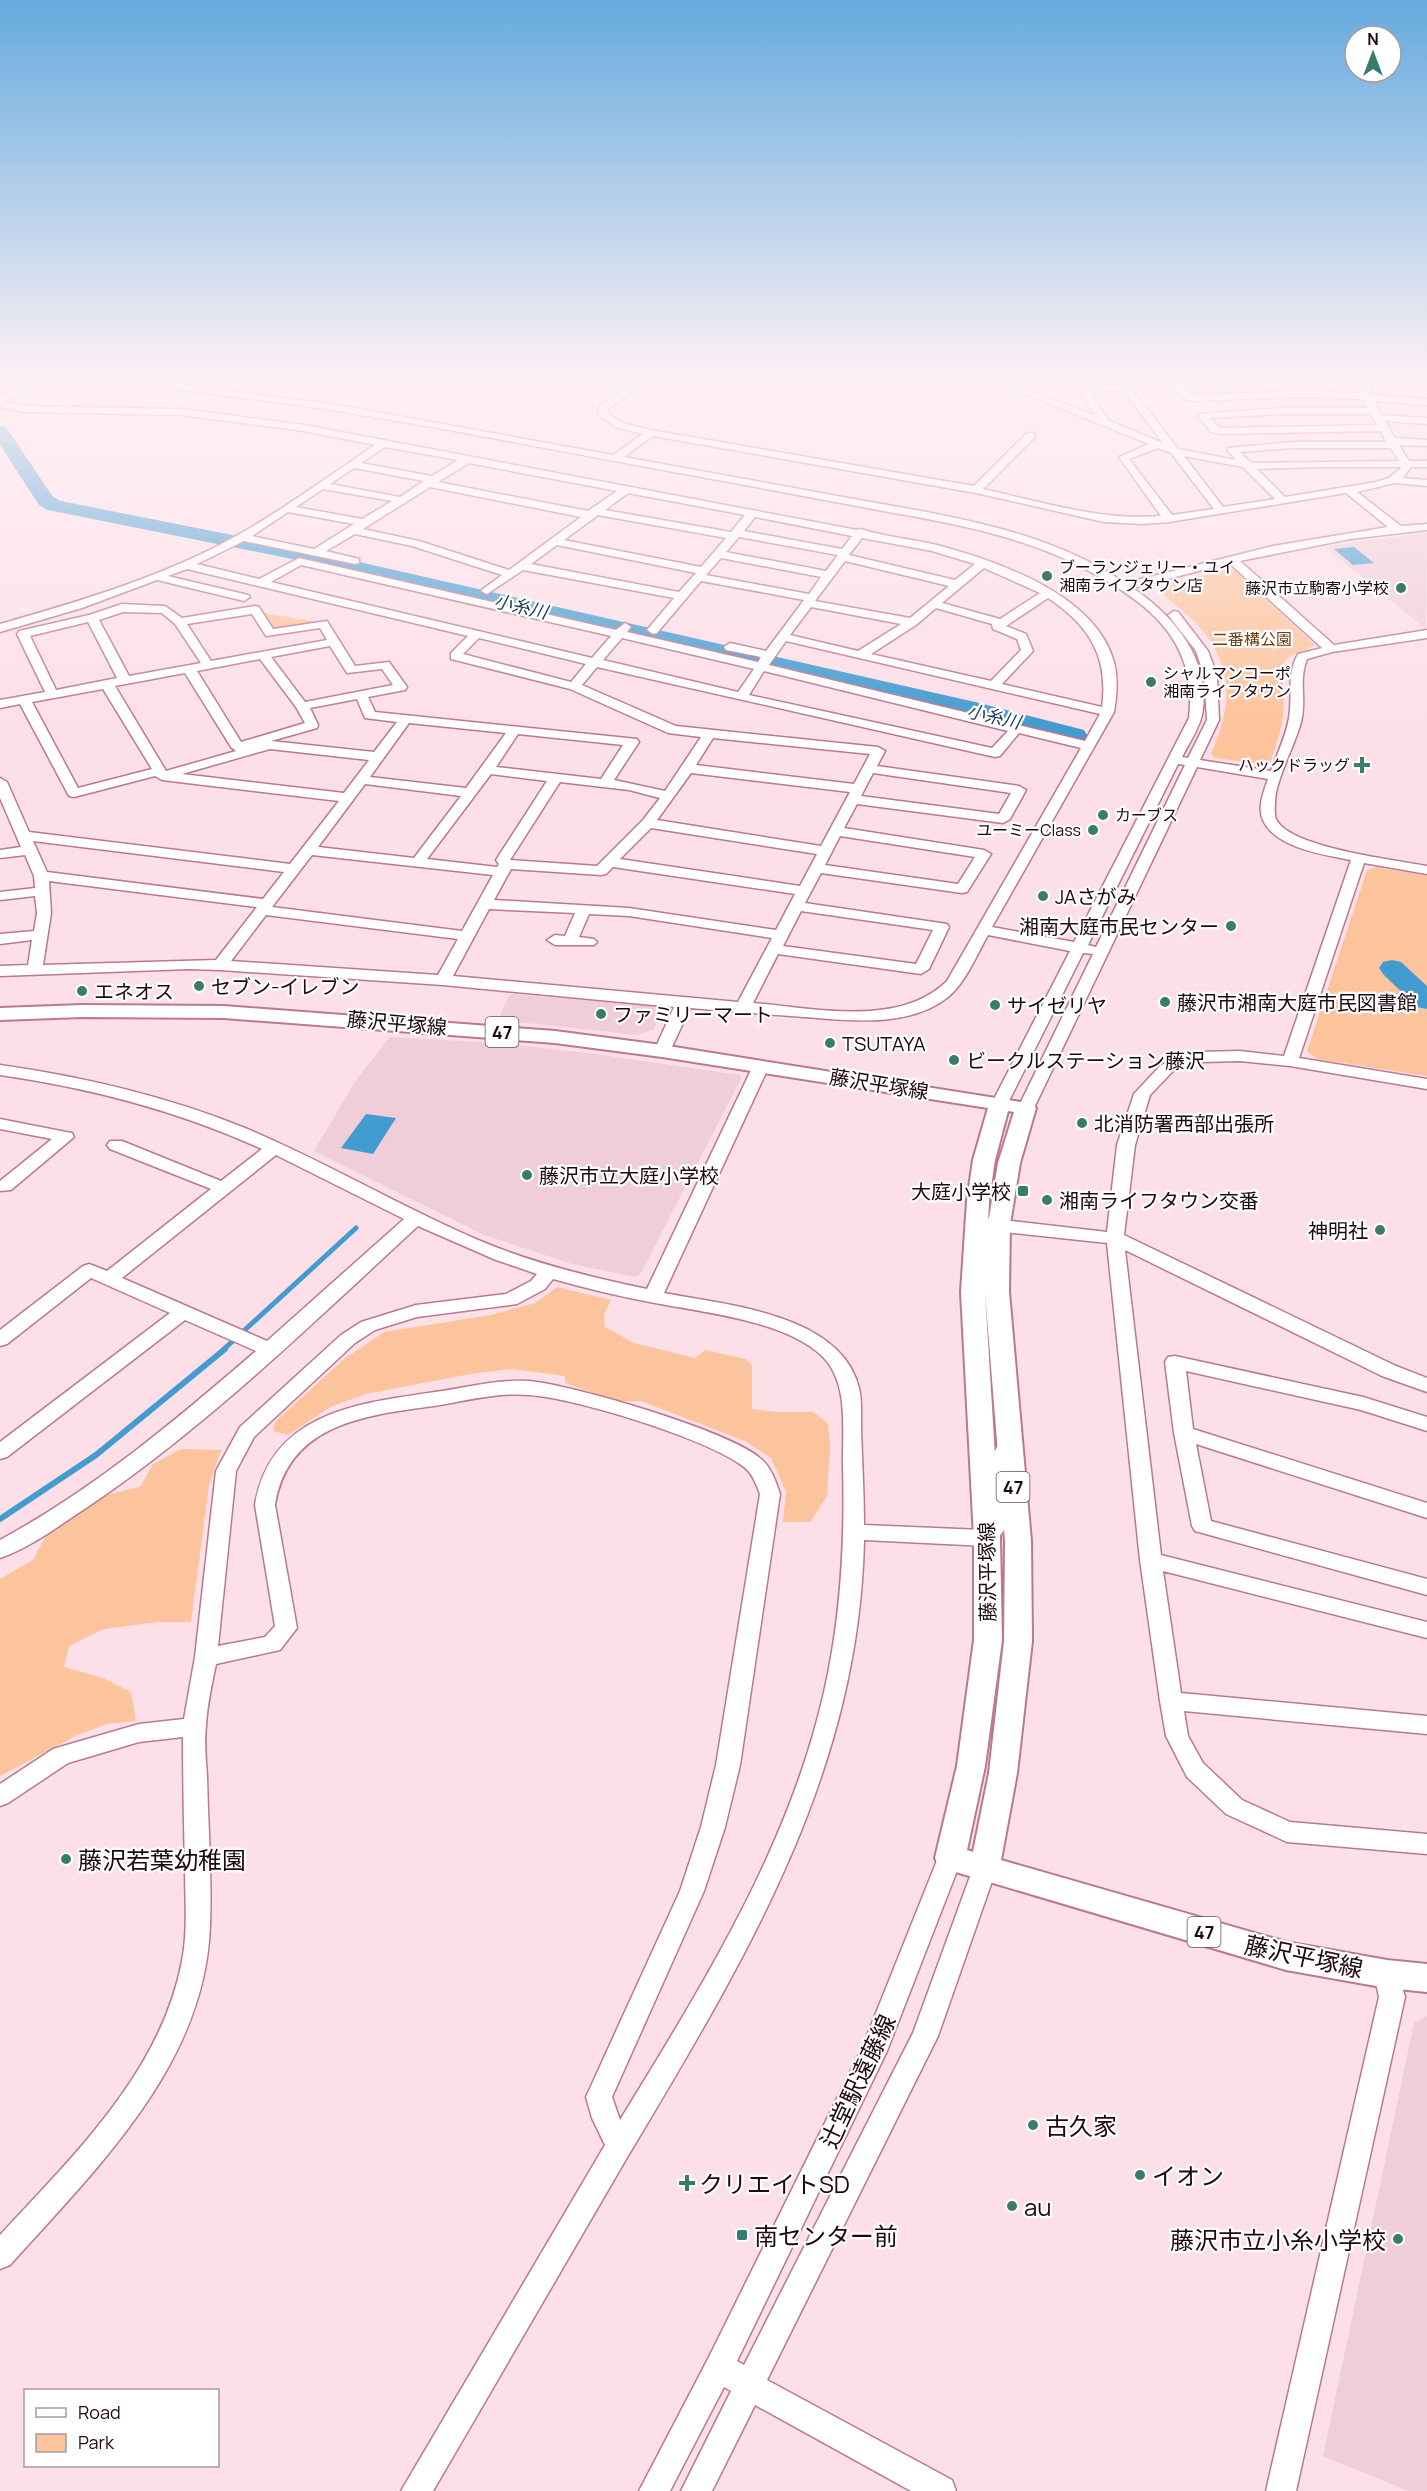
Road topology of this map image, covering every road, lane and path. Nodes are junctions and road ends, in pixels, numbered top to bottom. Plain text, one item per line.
1 (309, 492) edge
2 (359, 492) edge
3 (414, 492) edge
4 (485, 492) edge
5 (622, 492) edge
6 (645, 492) edge
7 (807, 492) edge
8 (821, 492) edge
9 (986, 492) edge
10 (1149, 492) edge
11 (1207, 492) edge
12 (1273, 492) edge
13 (1333, 492) edge
14 (1351, 492) edge
15 (401, 500) junction
16 (1281, 500) junction
17 (286, 508) junction
18 (1221, 511) junction
19 (754, 512) junction
20 (593, 513) junction
21 (920, 514) junction
22 (1169, 519) junction
23 (358, 526) junction
24 (1427, 527) edge
25 (1399, 530) junction
26 (861, 532) junction
27 (900, 532) junction
28 (735, 535) junction
29 (243, 537) junction
30 (555, 541) junction
31 (317, 552) junction
32 (718, 554) junction
33 (844, 555) junction
34 (1231, 560) junction
35 (983, 562) junction
36 (186, 565) junction
37 (522, 566) junction
38 (511, 574) junction
39 (701, 574) junction
40 (829, 575) junction
41 (159, 577) junction
42 (262, 582) junction
43 (449, 583) junction
44 (956, 584) junction
45 (1128, 586) junction
46 (487, 591) junction
47 (435, 592) junction
48 (1048, 593) junction
49 (682, 596) junction
50 (244, 597) dead end
51 (810, 600) junction
52 (933, 604) junction
53 (399, 615) junction
54 (92, 618) junction
55 (179, 622) junction
56 (912, 622) junction
57 (1002, 623) junction
58 (0, 628) edge
59 (623, 629) junction
60 (652, 630) junction
61 (478, 633) junction
62 (1427, 634) edge
63 (783, 637) junction
64 (334, 642) junction
65 (1331, 649) junction
66 (263, 655) junction
67 (860, 655) junction
68 (765, 661) junction
69 (593, 662) junction
70 (208, 665) junction
71 (189, 669) junction
72 (125, 681) junction
73 (107, 684) junction
74 (574, 686) junction
75 (993, 686) junction
76 (52, 694) junction
77 (361, 695) junction
78 (879, 695) junction
79 (741, 697) junction
80 (24, 699) junction
81 (0, 704) edge
82 (302, 706) junction
83 (1108, 712) junction
84 (405, 718) junction
85 (850, 721) junction
86 (1017, 728) junction
87 (514, 729) junction
88 (709, 734) junction
89 (1087, 746) junction
90 (379, 757) junction
91 (1175, 759) junction
92 (1194, 763) junction
93 (686, 768) junction
94 (870, 769) junction
95 (488, 770) junction
96 (1275, 776) junction
97 (556, 778) junction
98 (362, 780) junction
99 (0, 782) edge
100 (605, 783) junction
101 (470, 793) junction
102 (857, 794) junction
103 (669, 796) junction
104 (348, 798) junction
105 (15, 814) junction
106 (0, 816) edge
107 (648, 823) junction
108 (837, 831) junction
109 (25, 836) junction
110 (31, 850) junction
111 (308, 850) junction
112 (827, 851) junction
113 (0, 854) edge
114 (1359, 857) junction
115 (418, 862) junction
116 (610, 862) junction
117 (504, 868) junction
118 (818, 868) junction
119 (294, 869) junction
120 (1427, 870) edge
121 (42, 884) junction
122 (805, 891) junction
123 (0, 896) edge
124 (484, 904) junction
125 (797, 906) junction
126 (265, 907) junction
127 (584, 910) junction
128 (984, 930) junction
129 (42, 935) junction
130 (467, 936) junction
131 (0, 939) edge
132 (589, 942) dead end
133 (778, 942) junction
134 (1079, 948) junction
135 (1101, 952) junction
136 (220, 965) junction
137 (35, 969) junction
138 (0, 971) edge
139 (443, 980) junction
140 (684, 1003) junction
141 (743, 1007) junction
142 (0, 1014) edge
143 (662, 1051) junction
144 (1290, 1061) junction
145 (762, 1066) junction
146 (0, 1070) edge
147 (1427, 1084) edge
148 (1000, 1103) junction
149 (1026, 1108) junction
150 (0, 1124) edge
151 (116, 1145) dead end
152 (275, 1147) junction
153 (0, 1186) edge
154 (224, 1188) junction
155 (416, 1218) junction
156 (987, 1224) junction
157 (1115, 1238) junction
158 (549, 1272) junction
159 (109, 1279) junction
160 (654, 1297) junction
161 (183, 1312) junction
162 (0, 1340) edge
163 (270, 1350) junction
164 (1427, 1385) edge
165 (1427, 1424) edge
166 (1184, 1433) junction
167 (1009, 1441) junction
168 (0, 1452) edge
169 (1427, 1511) edge
170 (853, 1532) junction
171 (987, 1538) junction
172 (0, 1550) edge
173 (1151, 1560) junction
174 (1427, 1587) edge
175 (1427, 1630) edge
176 (206, 1657) junction
177 (1171, 1701) junction
178 (1427, 1725) edge
179 (194, 1727) junction
180 (0, 1796) edge
181 (1427, 1844) edge
182 (950, 1858) junction
183 (985, 1867) junction
184 (1387, 1974) junction
185 (1427, 1978) edge
186 (620, 2146) junction
187 (0, 2255) edge
188 (719, 2367) junction
189 (750, 2385) junction
190 (941, 2490) edge
191 (416, 2491) edge
192 (654, 2491) edge
193 (696, 2491) edge
194 (1281, 2491) edge

1 - 17 street
2 - 15 street
3 - 15 street
4 - 20 street
5 - 20 street
6 - 19 street
7 - 21 street
8 - 45 street
9 - 22 street
10 - 22 street
11 - 18 street
12 - 16 street
13 - 16 street
14 - 25 street
15 - 23 street
16 - 18 street
17 - 23 street
17 - 29 street
18 - 22 street
19 - 26 street
19 - 28 street
20 - 28 street
20 - 30 street
21 - 27 street
21 - 45 street
23 - 31 street
23 - 38 street
24 - 25 street
25 - 34 street
26 - 27 street
26 - 33 street
27 - 35 street
28 - 32 street
28 - 33 street
29 - 31 street
29 - 36 street
30 - 37 street
30 - 39 street
31 - 43 street
32 - 39 street
32 - 40 street
33 - 40 street
33 - 44 street
34 - 45 street
34 - 65 street
35 - 44 street
35 - 48 street
36 - 41 street
36 - 42 street
37 - 38 street
37 - 49 street
38 - 46 street
39 - 49 street
39 - 51 street
40 - 51 street
41 - 50 street
41 - 58 street
42 - 47 street
42 - 53 street
43 - 46 street
43 - 47 street
44 - 52 street
45 - 91 street
45 - 92 street
46 - 59 street
47 - 53 street
47 - 59 street
48 - 57 street
48 - 83 street
49 - 60 street
51 - 56 street
51 - 63 street
52 - 56 street
52 - 57 street
53 - 61 street
54 - 55 street
54 - 72 street
54 - 76 street
55 - 64 street
55 - 70 street
56 - 67 street
57 - 75 street
59 - 60 street
59 - 68 street
59 - 69 street
60 - 68 street
61 - 69 street
61 - 74 street
62 - 65 street
63 - 67 street
63 - 68 street
64 - 66 street
64 - 77 street
65 - 96 street
66 - 70 street
66 - 82 street
67 - 75 street
68 - 78 street
68 - 79 street
69 - 74 street
69 - 79 street
70 - 71 street
71 - 72 street
71 - 82 street
72 - 73 street
73 - 76 street
73 - 80 street
74 - 88 street
75 - 83 street
76 - 80 street
77 - 82 street
77 - 84 street
78 - 85 street
78 - 86 street
79 - 85 street
80 - 81 street
83 - 89 street
84 - 87 street
84 - 90 street
85 - 86 street
86 - 89 street
87 - 95 street
87 - 100 street
88 - 93 street
88 - 94 street
89 - 128 street
90 - 98 street
90 - 104 street
91 - 92 street
91 - 134 street
92 - 96 street
92 - 135 street
93 - 102 street
93 - 103 street
94 - 102 street
94 - 102 street
95 - 97 street
95 - 101 street
96 - 114 street
97 - 100 street
97 - 117 street
98 - 101 street
98 - 104 street
99 - 105 street
100 - 103 street
101 - 115 street
102 - 108 street
103 - 107 street
104 - 111 street
105 - 106 street
105 - 109 street
107 - 112 street
107 - 116 street
108 - 112 street
108 - 118 street
109 - 110 street
109 - 119 street
110 - 113 street
110 - 121 street
111 - 115 street
111 - 119 street
112 - 118 street
114 - 120 street
114 - 144 street
115 - 117 street
116 - 117 street
116 - 122 street
117 - 124 street
118 - 122 street
119 - 126 street
121 - 123 street
121 - 126 street
121 - 129 street
122 - 125 street
124 - 127 street
124 - 130 street
125 - 133 street
125 - 133 street
126 - 130 street
126 - 136 street
127 - 132 street
127 - 133 street
128 - 134 street
128 - 141 street
129 - 131 street
129 - 137 street
130 - 139 street
133 - 141 street
134 - 135 street
134 - 148 street
135 - 149 street
136 - 137 street
136 - 139 street
137 - 138 street
139 - 140 street
140 - 141 street
140 - 143 street
142 - 143 main road, 藤沢平塚線 / 47
143 - 145 main road, 藤沢平塚線 / 47
144 - 147 street
144 - 157 street
145 - 148 main road, 藤沢平塚線 / 47
145 - 160 street
146 - 152 street
148 - 149 main road, 47
148 - 156 main road, 藤沢平塚線 / 47
149 - 156 main road, 藤沢平塚線 / 47
150 - 153 street
151 - 154 street
152 - 154 street
152 - 155 street
154 - 159 street
155 - 158 street
155 - 163 street
156 - 157 street
156 - 167 main road, 藤沢平塚線 / 47
156 - 171 main road, 藤沢平塚線 / 47
157 - 164 street
157 - 173 street
158 - 160 street
158 - 176 street
159 - 161 street
159 - 162 street
160 - 170 street
161 - 163 street
161 - 168 street
163 - 172 street
165 - 166 street
166 - 169 street
166 - 174 street
167 - 171 street
167 - 183 main road, 藤沢平塚線 / 47
170 - 171 street
170 - 186 street
171 - 182 main road, 藤沢平塚線 / 47
173 - 175 street
173 - 177 street
176 - 179 street
176 - 186 street
177 - 178 street
177 - 181 street
179 - 180 street
179 - 187 street
182 - 183 main road, 47
182 - 188 street, 辻堂駅遠藤線
183 - 184 main road, 藤沢平塚線 / 47
183 - 189 street, 辻堂駅遠藤線
184 - 185 main road, 藤沢平塚線 / 47
184 - 194 street
186 - 191 street
188 - 189 street
188 - 192 street, 辻堂駅遠藤線
189 - 190 street
189 - 193 street, 辻堂駅遠藤線

